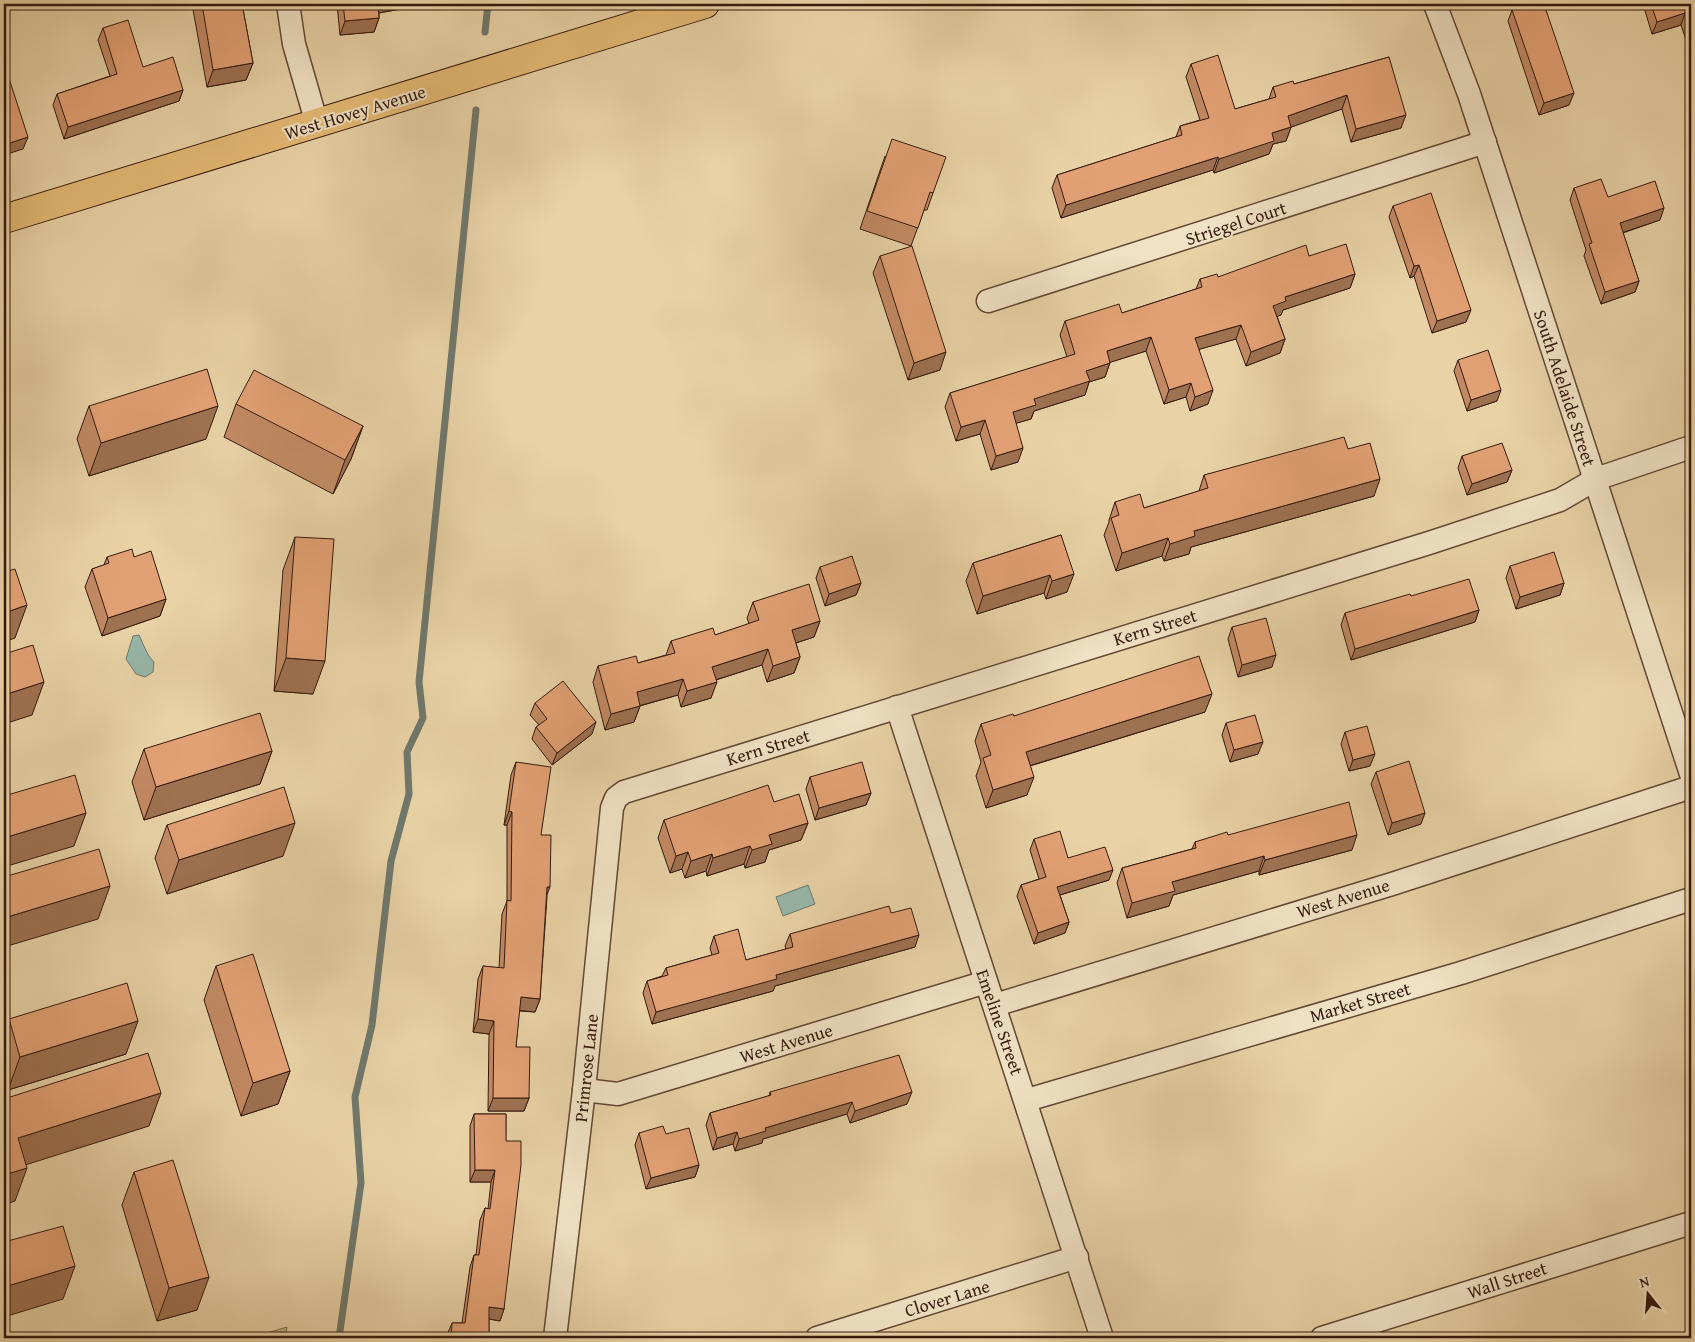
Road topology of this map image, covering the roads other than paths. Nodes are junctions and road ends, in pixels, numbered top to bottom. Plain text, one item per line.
1 (288, 4) edge
2 (705, 4) edge
3 (1435, 4) edge
4 (317, 124) junction
5 (1485, 142) junction
6 (4, 219) edge
7 (988, 301) dead end
8 (1691, 447) edge
9 (1596, 480) junction
10 (897, 707) junction
11 (1691, 774) edge
12 (1691, 788) edge
13 (616, 798) joint
14 (1691, 899) edge
15 (986, 982) junction
16 (995, 1005) junction
17 (584, 1090) junction
18 (1027, 1100) junction
19 (1691, 1223) edge
20 (1077, 1257) junction
21 (555, 1338) edge
22 (818, 1338) edge
23 (1102, 1338) edge
24 (1322, 1338) edge

1 - 4 street
2 - 4 main road, West Hovey Avenue
3 - 5 street, South Adelaide Street
4 - 6 main road, West Hovey Avenue
5 - 7 street, Striegel Court
5 - 9 street, South Adelaide Street
8 - 9 street, Kern Street
9 - 10 street, Kern Street
9 - 11 street, South Adelaide Street
10 - 13 street, Kern Street
10 - 15 street, Emeline Street
12 - 16 street, West Avenue
13 - 17 street, Primrose Lane
14 - 18 street, Market Street
15 - 16 street, Emeline Street
15 - 17 street, West Avenue
16 - 18 street, Emeline Street
17 - 21 street, Primrose Lane
18 - 20 street, Emeline Street
19 - 24 street, Wall Street
20 - 22 street, Clover Lane
20 - 23 street, Emeline Street

